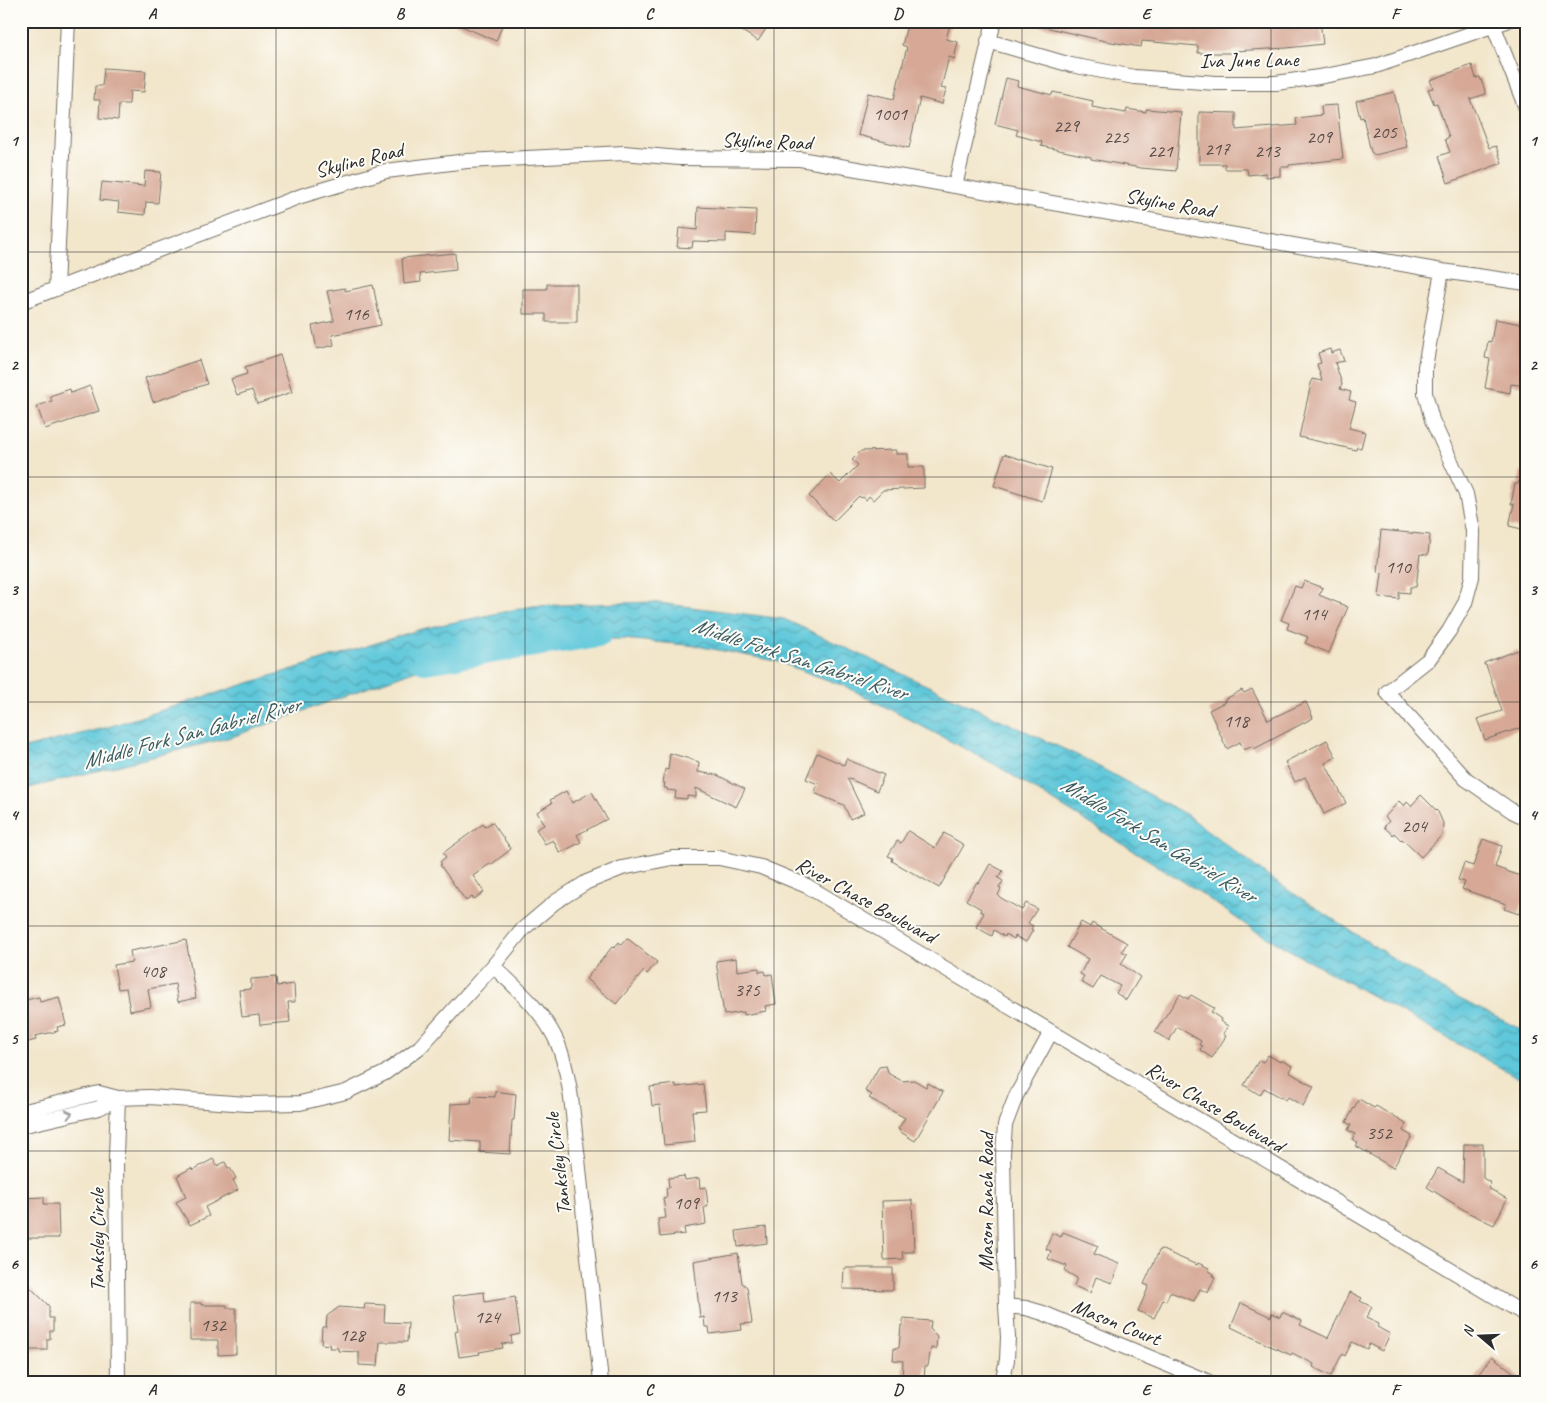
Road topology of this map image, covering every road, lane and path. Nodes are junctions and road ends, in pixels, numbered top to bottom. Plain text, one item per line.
1 (68, 21) edge
2 (994, 21) edge
3 (1501, 24) edge
4 (988, 41) junction
5 (1526, 108) edge
6 (955, 186) junction
7 (1442, 271) junction
8 (1526, 283) edge
9 (56, 288) junction
10 (21, 302) edge
11 (1526, 818) edge
12 (493, 966) junction
13 (1051, 1032) junction
14 (118, 1098) junction
15 (21, 1112) edge
16 (21, 1126) edge
17 (1006, 1306) junction
18 (1526, 1316) edge
19 (118, 1382) edge
20 (601, 1382) edge
21 (1002, 1382) edge
22 (1209, 1382) edge

1 - 9 street
2 - 4 street
3 - 4 street, Iva June Lane
3 - 5 street
4 - 6 street
6 - 7 street, Skyline Road
6 - 9 street, Skyline Road
7 - 8 street, Skyline Road
7 - 11 street
9 - 10 street, Skyline Road
12 - 13 street, River Chase Boulevard
12 - 14 street, River Chase Boulevard
12 - 20 street, Tanksley Circle
13 - 17 street, Mason Ranch Road
13 - 18 street, River Chase Boulevard
14 - 15 street, River Chase Boulevard
16 -> 14 street, River Chase Boulevard
14 - 19 street, Tanksley Circle
17 - 21 street, Mason Ranch Road
17 - 22 street, Mason Court

